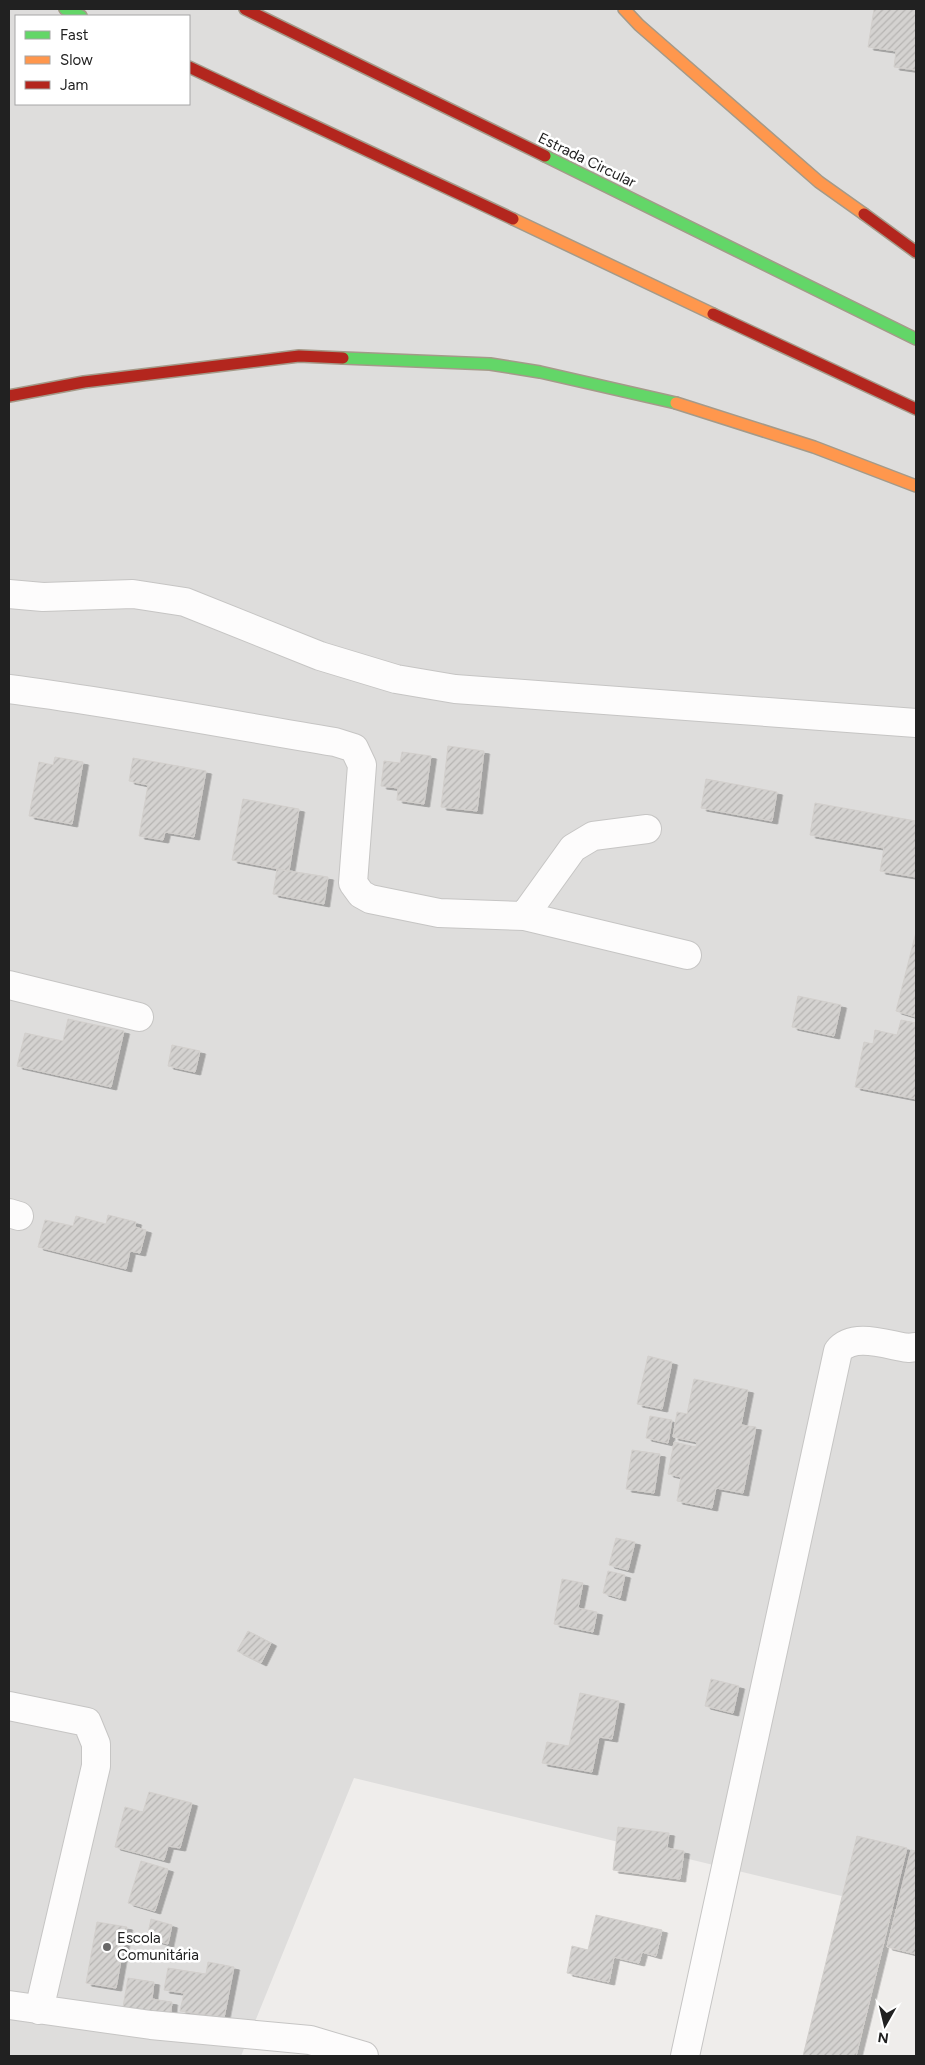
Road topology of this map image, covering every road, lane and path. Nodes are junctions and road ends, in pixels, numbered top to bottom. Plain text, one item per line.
1 (65, 9) edge
2 (245, 9) edge
3 (624, 9) edge
4 (79, 15) edge
5 (190, 67) edge
6 (916, 252) edge
7 (916, 339) edge
8 (9, 396) edge
9 (916, 409) edge
10 (916, 486) edge
11 (9, 594) edge
12 (9, 689) edge
13 (916, 723) edge
14 (646, 829) dead end
15 (524, 916) junction
16 (687, 955) dead end
17 (9, 985) edge
18 (139, 1017) dead end
19 (916, 1347) edge
20 (9, 1706) edge
21 (9, 2005) edge
22 (39, 2010) junction
23 (364, 2056) edge
24 (684, 2056) edge

1 - 4 main road
2 - 7 main road, Estrada Circular
3 - 6 main road
5 - 9 main road
8 - 10 main road
11 - 13 street
12 - 15 street
14 - 15 street
15 - 16 street
17 - 18 street
19 - 24 street
20 - 22 street
21 - 22 street
22 - 23 street

